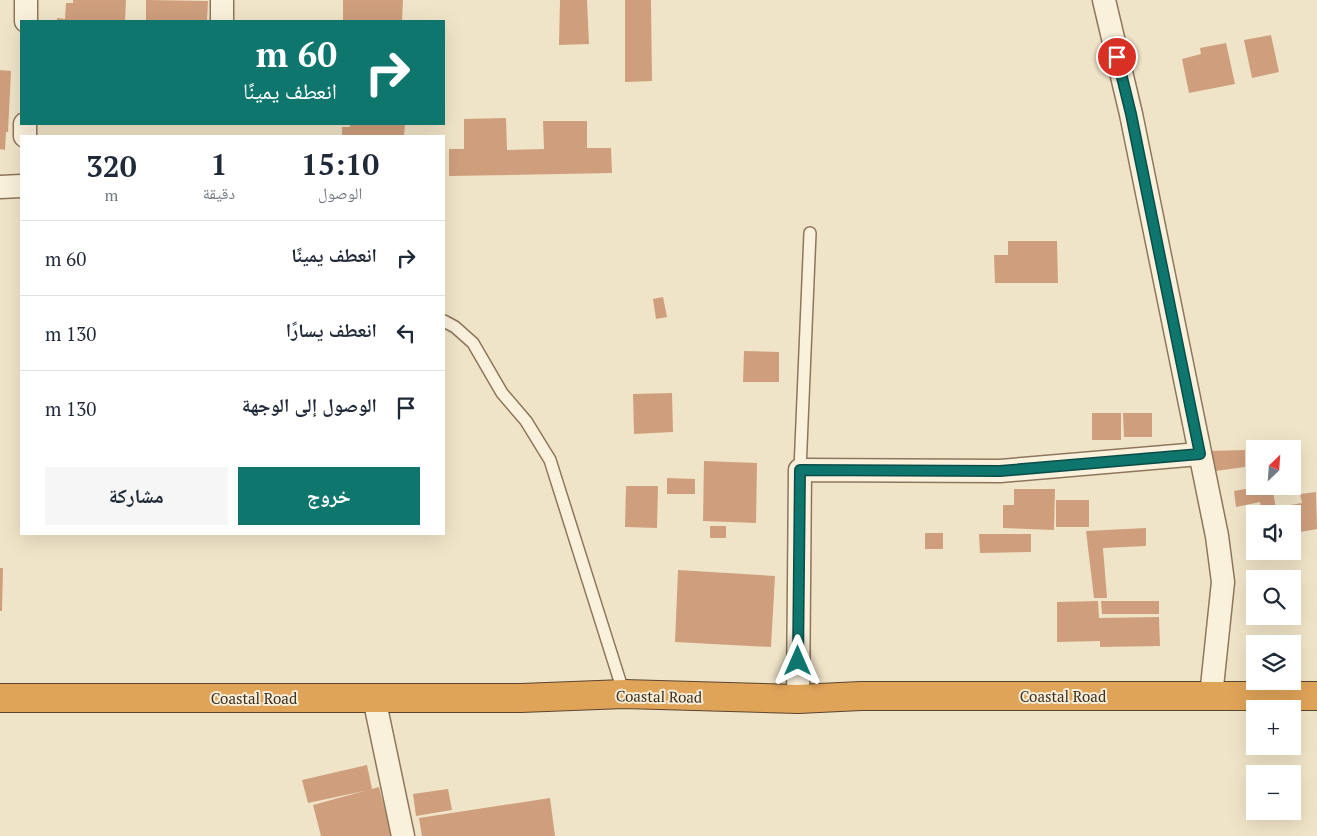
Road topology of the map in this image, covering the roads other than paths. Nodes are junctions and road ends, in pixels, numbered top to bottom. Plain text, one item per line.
1 (26, 0) edge
2 (222, 0) edge
3 (1104, 0) edge
4 (26, 20) edge
5 (222, 20) edge
6 (20, 186) edge
7 (0, 187) edge
8 (810, 233) dead end
9 (445, 322) edge
10 (1200, 454) junction
11 (800, 470) junction
12 (624, 694) junction
13 (1211, 696) junction
14 (1317, 696) edge
15 (0, 698) edge
16 (374, 698) junction
17 (798, 699) junction
18 (403, 836) edge

1 - 4 street
2 - 5 street
3 - 10 street
6 - 7 street
8 - 11 lane
9 - 12 lane
10 - 11 street
10 - 13 street
11 - 17 street
12 - 16 highway, Coastal Road
12 - 17 highway, Coastal Road
13 - 14 highway, Coastal Road
13 - 17 highway, Coastal Road
15 - 16 highway, Coastal Road
16 - 18 street

